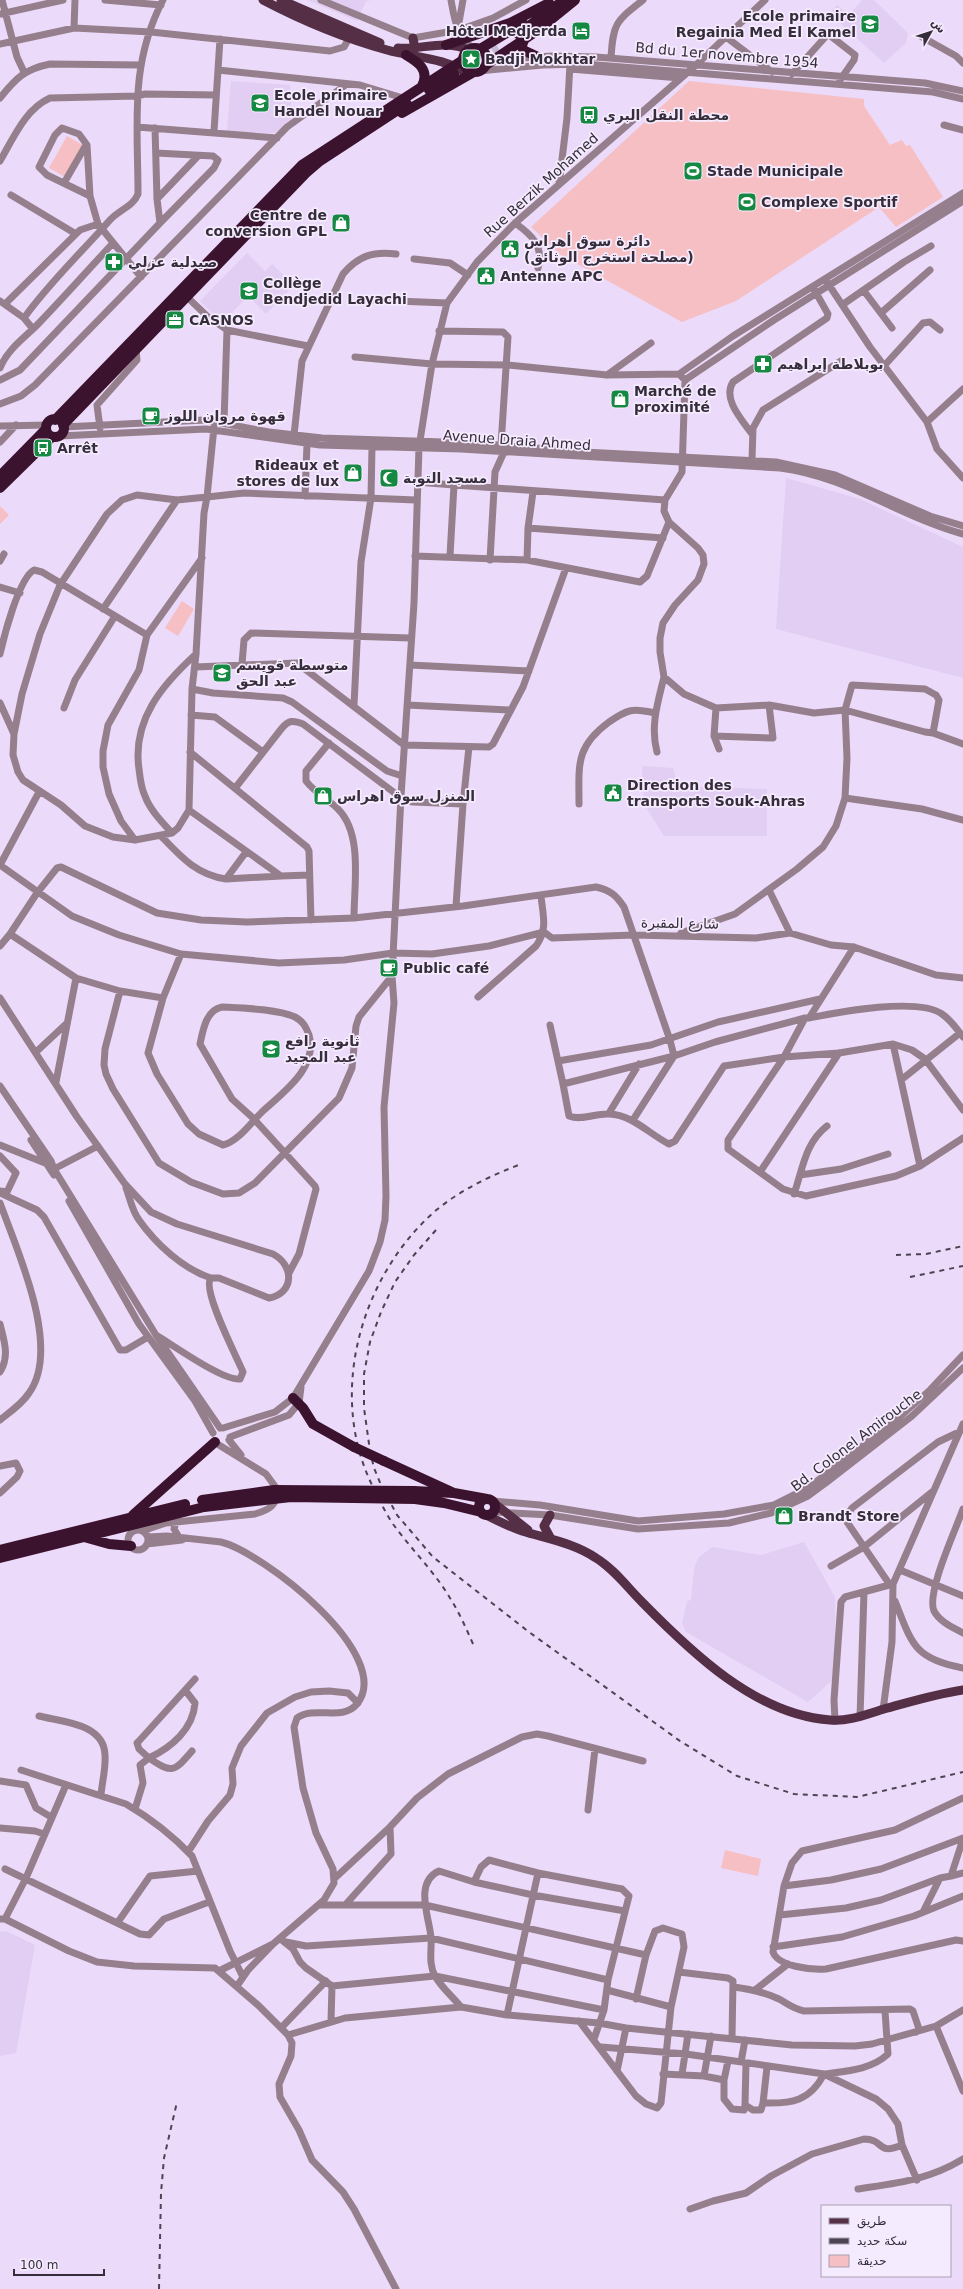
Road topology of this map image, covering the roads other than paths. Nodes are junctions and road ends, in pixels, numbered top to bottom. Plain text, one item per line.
1 (2, 0) edge
2 (63, 0) edge
3 (75, 0) edge
4 (105, 0) edge
5 (263, 0) edge
6 (281, 0) edge
7 (321, 0) edge
8 (451, 0) edge
9 (463, 0) edge
10 (526, 0) edge
11 (564, 0) edge
12 (575, 0) edge
13 (643, 0) edge
14 (762, 1) edge
15 (162, 2) edge
16 (551, 2) edge
17 (3, 13) edge
18 (74, 28) junction
19 (151, 32) junction
20 (460, 33) junction
21 (351, 35) junction
22 (922, 37) dead end
23 (413, 38) junction
24 (525, 38) junction
25 (726, 38) junction
26 (220, 39) junction
27 (13, 40) junction
28 (0, 44) edge
29 (446, 45) junction
30 (497, 46) tunnel mouth
31 (415, 49) junction
32 (471, 52) junction
33 (406, 54) junction
34 (538, 57) junction
35 (611, 58) junction
36 (963, 63) edge
37 (140, 65) junction
38 (696, 65) junction
39 (481, 67) junction
40 (570, 67) junction
41 (454, 69) junction
42 (218, 70) junction
43 (24, 72) junction
44 (772, 72) junction
45 (686, 73) junction
46 (792, 74) junction
47 (680, 78) junction
48 (841, 78) junction
49 (347, 84) junction
50 (836, 85) junction
51 (422, 86) junction
52 (963, 91) edge
53 (137, 96) junction
54 (216, 96) junction
55 (0, 98) edge
56 (403, 98) junction
57 (963, 99) edge
58 (944, 125) dead end
59 (137, 127) junction
60 (155, 128) junction
61 (963, 130) edge
62 (214, 131) junction
63 (358, 137) junction
64 (277, 138) junction
65 (86, 144) junction
66 (156, 153) junction
67 (198, 156) junction
68 (0, 161) edge
69 (64, 183) junction
70 (559, 184) junction
71 (963, 193) edge
72 (11, 195) dead end
73 (90, 196) junction
74 (157, 199) junction
75 (963, 201) edge
76 (160, 222) junction
77 (515, 223) junction
78 (100, 227) junction
79 (76, 234) junction
80 (113, 243) junction
81 (931, 246) dead end
82 (396, 254) dead end
83 (125, 257) junction
84 (414, 259) dead end
85 (538, 268) dead end
86 (930, 270) dead end
87 (468, 275) junction
88 (141, 277) junction
89 (824, 279) junction
90 (830, 286) junction
91 (812, 287) junction
92 (864, 291) junction
93 (817, 294) junction
94 (186, 296) junction
95 (371, 300) dead end
96 (2, 303) edge
97 (447, 303) junction
98 (842, 305) junction
99 (881, 313) junction
100 (24, 318) junction
101 (892, 328) dead end
102 (33, 329) junction
103 (227, 330) junction
104 (940, 330) dead end
105 (439, 331) junction
106 (651, 343) dead end
107 (308, 346) junction
108 (136, 349) junction
109 (355, 357) dead end
110 (841, 361) dead end
111 (432, 364) junction
112 (506, 365) junction
113 (884, 366) junction
114 (0, 368) edge
115 (679, 374) junction
116 (607, 375) junction
117 (0, 380) edge
118 (685, 380) junction
119 (963, 389) edge
120 (0, 404) edge
121 (215, 421) junction
122 (224, 422) junction
123 (928, 422) junction
124 (100, 424) junction
125 (16, 425) junction
126 (0, 426) edge
127 (55, 428) junction
128 (214, 430) junction
129 (100, 434) junction
130 (752, 434) junction
131 (294, 435) junction
132 (0, 442) edge
133 (308, 444) junction
134 (419, 444) junction
135 (372, 447) junction
136 (503, 449) junction
137 (683, 460) junction
138 (752, 460) junction
139 (0, 476) edge
140 (963, 478) edge
141 (416, 482) junction
142 (454, 485) junction
143 (0, 488) edge
144 (494, 489) junction
145 (533, 492) junction
146 (305, 496) junction
147 (207, 497) junction
148 (371, 498) junction
149 (177, 500) junction
150 (416, 500) junction
151 (665, 500) junction
152 (898, 505) junction
153 (668, 522) junction
154 (963, 526) edge
155 (528, 528) junction
156 (963, 534) edge
157 (663, 538) junction
158 (4, 554) dead end
159 (415, 556) junction
160 (450, 556) junction
161 (203, 557) junction
162 (490, 560) junction
163 (527, 560) junction
164 (0, 561) edge
165 (566, 568) junction
166 (60, 585) junction
167 (0, 587) edge
168 (20, 593) junction
169 (103, 609) junction
170 (115, 616) junction
171 (3, 633) edge
172 (147, 635) junction
173 (358, 636) junction
174 (410, 638) junction
175 (0, 654) edge
176 (196, 654) junction
177 (242, 664) junction
178 (410, 665) junction
179 (195, 667) junction
180 (529, 671) junction
181 (664, 677) junction
182 (192, 689) junction
183 (0, 704) edge
184 (407, 705) junction
185 (769, 705) junction
186 (354, 706) junction
187 (64, 708) dead end
188 (716, 708) junction
189 (509, 710) junction
190 (845, 710) junction
191 (655, 712) junction
192 (191, 715) junction
193 (934, 733) junction
194 (14, 734) junction
195 (714, 736) junction
196 (329, 743) junction
197 (963, 744) edge
198 (404, 745) junction
199 (469, 747) junction
200 (719, 749) dead end
201 (190, 752) junction
202 (263, 752) junction
203 (657, 752) dead end
204 (402, 776) junction
205 (236, 787) junction
206 (39, 792) junction
207 (401, 796) junction
208 (845, 798) junction
209 (463, 804) junction
210 (579, 804) dead end
211 (189, 810) junction
212 (963, 820) edge
213 (172, 833) junction
214 (162, 837) junction
215 (135, 840) junction
216 (246, 852) junction
217 (0, 865) edge
218 (309, 875) junction
219 (281, 876) junction
220 (226, 879) junction
221 (769, 890) junction
222 (37, 893) junction
223 (541, 896) junction
224 (456, 906) junction
225 (396, 913) junction
226 (354, 918) junction
227 (311, 920) junction
228 (544, 932) junction
229 (790, 933) junction
230 (10, 934) junction
231 (634, 935) junction
232 (675, 935) junction
233 (0, 946) edge
234 (854, 947) junction
235 (393, 953) junction
236 (181, 954) junction
237 (392, 976) junction
238 (76, 978) junction
239 (963, 978) edge
240 (120, 991) junction
241 (478, 997) dead end
242 (0, 998) edge
243 (163, 998) junction
244 (820, 999) junction
245 (807, 1018) junction
246 (66, 1024) junction
247 (550, 1025) dead end
248 (962, 1035) edge
249 (670, 1040) junction
250 (893, 1044) junction
251 (36, 1052) junction
252 (839, 1053) junction
253 (674, 1056) junction
254 (784, 1057) junction
255 (925, 1059) junction
256 (558, 1061) junction
257 (639, 1064) junction
258 (901, 1080) junction
259 (56, 1082) junction
260 (563, 1084) junction
261 (0, 1086) edge
262 (0, 1093) edge
263 (963, 1110) edge
264 (609, 1113) junction
265 (254, 1119) junction
266 (633, 1120) junction
267 (827, 1126) dead end
268 (963, 1138) edge
269 (0, 1145) edge
270 (98, 1146) junction
271 (286, 1152) junction
272 (888, 1154) dead end
273 (0, 1156) edge
274 (45, 1163) junction
275 (920, 1166) junction
276 (54, 1169) junction
277 (760, 1172) junction
278 (800, 1175) junction
279 (125, 1184) junction
280 (0, 1192) edge
281 (794, 1194) junction
282 (0, 1203) edge
283 (289, 1273) junction
284 (211, 1278) junction
285 (0, 1324) edge
286 (156, 1335) junction
287 (148, 1337) junction
288 (963, 1355) edge
289 (963, 1368) edge
290 (0, 1372) edge
291 (296, 1401) junction
292 (0, 1420) edge
293 (963, 1424) edge
294 (222, 1428) junction
295 (959, 1432) junction
296 (230, 1439) junction
297 (216, 1440) junction
298 (245, 1460) junction
299 (0, 1466) edge
300 (934, 1491) junction
301 (0, 1493) edge
302 (454, 1493) junction
303 (414, 1495) junction
304 (203, 1503) junction
305 (489, 1507) junction
306 (963, 1509) edge
307 (505, 1512) junction
308 (550, 1515) junction
309 (132, 1516) junction
310 (148, 1520) junction
311 (176, 1522) junction
312 (534, 1534) junction
313 (145, 1536) junction
314 (82, 1537) junction
315 (179, 1537) junction
316 (188, 1538) junction
317 (551, 1539) junction
318 (131, 1546) junction
319 (864, 1547) junction
320 (0, 1550) edge
321 (0, 1558) edge
322 (831, 1566) dead end
323 (900, 1570) junction
324 (935, 1584) junction
325 (892, 1585) junction
326 (864, 1592) junction
327 (963, 1596) edge
328 (893, 1597) junction
329 (963, 1633) edge
330 (963, 1668) edge
331 (195, 1679) dead end
332 (185, 1690) junction
333 (963, 1690) edge
334 (358, 1703) junction
335 (883, 1710) junction
336 (38, 1716) dead end
337 (860, 1717) junction
338 (835, 1720) junction
339 (595, 1749) junction
340 (192, 1752) dead end
341 (149, 1758) junction
342 (643, 1761) dead end
343 (21, 1770) dead end
344 (0, 1781) edge
345 (66, 1785) junction
346 (101, 1795) junction
347 (963, 1798) edge
348 (135, 1809) junction
349 (588, 1810) dead end
350 (51, 1817) junction
351 (390, 1827) junction
352 (0, 1828) edge
353 (44, 1834) junction
354 (963, 1839) edge
355 (188, 1852) junction
356 (5, 1869) dead end
357 (198, 1871) junction
358 (538, 1873) junction
359 (963, 1873) edge
360 (951, 1876) junction
361 (26, 1878) junction
362 (335, 1878) junction
363 (940, 1878) junction
364 (474, 1882) junction
365 (784, 1886) junction
366 (533, 1895) junction
367 (963, 1896) edge
368 (209, 1902) junction
369 (346, 1904) junction
370 (319, 1905) junction
371 (424, 1905) junction
372 (625, 1911) junction
373 (923, 1912) junction
374 (780, 1915) junction
375 (2, 1919) edge
376 (118, 1922) junction
377 (526, 1929) junction
378 (431, 1938) junction
379 (963, 1941) edge
380 (278, 1942) junction
381 (773, 1947) junction
382 (616, 1948) junction
383 (646, 1954) junction
384 (520, 1958) junction
385 (236, 1963) junction
386 (788, 1964) junction
387 (219, 1971) junction
388 (678, 1972) junction
389 (435, 1976) junction
390 (243, 1977) junction
391 (608, 1980) junction
392 (329, 1983) junction
393 (237, 1986) junction
394 (734, 1987) junction
395 (607, 1990) junction
396 (755, 1990) junction
397 (514, 1991) junction
398 (636, 1999) junction
399 (461, 2007) junction
400 (671, 2007) junction
401 (604, 2010) junction
402 (963, 2010) edge
403 (885, 2011) junction
404 (507, 2015) junction
405 (579, 2021) junction
406 (331, 2022) junction
407 (599, 2023) junction
408 (936, 2026) junction
409 (281, 2028) junction
410 (626, 2028) junction
411 (668, 2031) junction
412 (916, 2032) junction
413 (688, 2034) junction
414 (288, 2035) junction
415 (711, 2036) junction
416 (732, 2038) junction
417 (594, 2039) junction
418 (745, 2040) junction
419 (887, 2041) junction
420 (601, 2047) junction
421 (623, 2048) junction
422 (666, 2052) junction
423 (686, 2054) junction
424 (707, 2058) junction
425 (728, 2061) junction
426 (744, 2062) junction
427 (767, 2067) junction
428 (617, 2071) junction
429 (663, 2074) junction
430 (682, 2074) junction
431 (824, 2074) junction
432 (704, 2076) junction
433 (724, 2080) junction
434 (962, 2086) edge
435 (763, 2103) junction
436 (745, 2105) junction
437 (902, 2145) junction
438 (963, 2159) edge
439 (917, 2180) junction
440 (858, 2189) dead end
441 (690, 2209) dead end
442 (396, 2289) edge

1 - 17 street
2 - 17 street
3 - 18 street
4 - 15 street
5 - 21 main road
6 - 21 main road
7 - 23 street
8 - 20 street
9 - 20 street
10 - 20 street
11 - 30 highway
12 - 24 highway
13 - 35 street
14 - 25 street, Rue Berzik Mohamed
15 - 19 street
16 - 20 highway
16 - 32 highway
17 - 27 street
18 - 19 street
18 - 27 street
19 - 26 street
19 - 37 street
20 - 23 street
20 - 29 highway
20 - 32 street
21 - 26 street
21 - 31 main road
21 - 33 main road
22 - 36 street
23 - 31 main road
24 - 34 highway
24 - 39 highway
25 - 38 street, Rue Berzik Mohamed
25 - 44 street
26 - 42 street
27 - 28 street
27 - 43 street
29 - 31 main road
29 - 32 main road
32 - 39 highway
32 - 39 highway
32 - 41 highway
33 - 41 main road
33 - 51 highway
34 - 35 street, Bd du 1er novembre 1954
34 - 39 street, Bd du 1er novembre 1954
35 - 38 street, Bd du 1er novembre 1954
37 - 43 street
37 - 53 street
38 - 44 street, Bd du 1er novembre 1954
38 - 45 street, Rue Berzik Mohamed
39 - 40 street
39 - 41 main road
39 - 63 highway
40 - 45 street
40 - 47 street
40 - 70 street
41 - 51 highway
41 - 63 highway
42 - 49 street
42 - 54 street
43 - 55 street
44 - 46 street, Bd du 1er novembre 1954
45 - 47 street, Rue Berzik Mohamed
45 - 50 street
46 - 48 street, Bd du 1er novembre 1954
46 - 48 street
47 - 70 street, Rue Berzik Mohamed
48 - 50 street
48 - 52 street, Bd du 1er novembre 1954
49 - 56 street
49 - 64 street
50 - 57 street
51 - 56 highway
53 - 54 street
53 - 59 street
53 - 68 street
54 - 62 street
56 - 127 highway
58 - 61 street
59 - 60 street
59 - 78 street
60 - 62 street
60 - 66 street
62 - 64 street
63 - 94 highway
64 - 88 street
65 - 69 street
65 - 69 street
65 - 73 street
66 - 67 street
66 - 74 street
67 - 74 street
67 - 76 street
69 - 73 street
70 - 77 street, Rue Berzik Mohamed
71 - 89 street
72 - 79 street
73 - 78 street
74 - 76 street
75 - 90 street
76 - 83 street
77 - 85 street
77 - 87 street, Rue Berzik Mohamed
78 - 79 street
78 - 80 street
78 - 100 street
79 - 96 street
80 - 83 street
80 - 102 street
81 - 92 street
82 - 107 street
83 - 88 street
83 - 117 street
84 - 87 street
86 - 99 street
87 - 97 street, Rue Berzik Mohamed
88 - 120 street
89 - 90 street
89 - 91 street
90 - 93 street
90 - 98 street
91 - 93 street
91 - 115 street
92 - 98 street
92 - 99 street
93 - 118 street
93 - 130 street
94 - 103 street
94 - 108 highway
95 - 97 street
96 - 100 street
97 - 105 street, Rue Berzik Mohamed
98 - 113 street
99 - 101 street
100 - 102 street
102 - 114 street
103 - 107 street
103 - 122 street
104 - 113 street
105 - 111 street, Rue Berzik Mohamed
105 - 112 street
106 - 116 street
107 - 131 street
108 - 124 street
108 - 127 highway
109 - 111 street
110 - 130 street
111 - 112 street
111 - 134 street, Rue Berzik Mohamed
112 - 116 street
112 - 136 street
113 - 123 street
115 - 116 street
115 - 118 street
118 - 137 street
119 - 123 street
121 - 122 street, Avenue Draia Ahmed
121 - 124 street, Avenue Draia Ahmed
121 - 128 street
122 - 131 street, Avenue Draia Ahmed
123 - 140 street
124 - 127 street, Avenue Draia Ahmed
124 - 129 street
125 - 126 street
125 - 127 street
125 - 132 street
127 - 129 street, Avenue Draia Ahmed
127 - 139 highway
127 - 143 highway
128 - 129 street, Avenue Draia Ahmed
128 - 133 street, Avenue Draia Ahmed
128 - 147 street
130 - 138 street
131 - 134 street, Avenue Draia Ahmed
133 - 135 street, Avenue Draia Ahmed
133 - 146 street
134 - 135 street, Avenue Draia Ahmed
134 - 136 street, Avenue Draia Ahmed
134 - 141 street, Rue Berzik Mohamed
135 - 148 street
136 - 137 street, Avenue Draia Ahmed
136 - 144 street
137 - 138 street, Avenue Draia Ahmed
137 - 151 street
137 - 152 street, Avenue Draia Ahmed
138 - 152 street, Avenue Draia Ahmed
141 - 142 street
141 - 150 street, Rue Berzik Mohamed
142 - 144 street
142 - 160 street
144 - 145 street
144 - 162 street
145 - 151 street
145 - 155 street
146 - 147 street
146 - 148 street
147 - 149 street
147 - 161 street
148 - 150 street
148 - 173 street
149 - 166 street
149 - 169 street
150 - 159 street, Rue Berzik Mohamed
151 - 153 street
152 - 154 street, Avenue Draia Ahmed
152 - 156 street, Avenue Draia Ahmed
153 - 157 street
153 - 181 street
155 - 157 street
155 - 163 street
157 - 165 street
158 - 164 street
159 - 160 street
159 - 174 street, Rue Berzik Mohamed
160 - 162 street
161 - 172 street
161 - 176 street
162 - 163 street
163 - 165 street
165 - 180 street
166 - 168 street
166 - 169 street
166 - 194 street
167 - 168 street
168 - 171 street
169 - 170 street
170 - 172 street
170 - 187 street
171 - 175 street
172 - 215 street
173 - 174 street
173 - 177 street
173 - 186 street
174 - 178 street, Rue Berzik Mohamed
176 - 179 street
176 - 213 street
177 - 179 street
177 - 186 street
178 - 180 street
178 - 184 street, Rue Berzik Mohamed
179 - 182 street
180 - 189 street
181 - 188 street
181 - 191 street
182 - 192 street
182 - 204 street
183 - 194 street
184 - 189 street
184 - 198 street, Rue Berzik Mohamed
185 - 188 street
185 - 190 street
185 - 195 street
186 - 198 street
188 - 195 street
189 - 199 street
190 - 193 street
190 - 193 street
190 - 208 street
191 - 203 street
191 - 210 street
192 - 201 street
192 - 202 street
193 - 197 street
194 - 206 street
195 - 200 street
196 - 202 street
196 - 207 street
196 - 226 street
198 - 199 street
198 - 204 street, Rue Berzik Mohamed
199 - 209 street
201 - 205 street
201 - 211 street
202 - 205 street
204 - 207 street, Rue Berzik Mohamed
205 - 218 street
206 - 215 street
206 - 217 street
207 - 209 street
207 - 225 street, Rue Berzik Mohamed
208 - 212 street
208 - 221 street
209 - 224 street
211 - 213 street
211 - 216 street
213 - 214 street
214 - 215 street
214 - 220 street
216 - 219 street
216 - 220 street
217 - 222 street
218 - 219 street
218 - 227 street
219 - 220 street
221 - 229 street
221 - 232 street
222 - 227 street
222 - 230 street
222 - 236 street
223 - 224 street
223 - 228 street
223 - 231 street
224 - 225 street
225 - 226 street
225 - 235 street, Rue Berzik Mohamed
226 - 227 street
228 - 231 street, شارع المقبرة
228 - 235 street
228 - 241 street
229 - 232 street, شارع المقبرة
229 - 234 street, شارع المقبرة
230 - 233 street
230 - 238 street
231 - 232 street, شارع المقبرة
231 - 249 street
234 - 239 street, شارع المقبرة
234 - 244 street
235 - 236 street
235 - 237 street, Rue Berzik Mohamed
236 - 243 street
237 - 271 street
237 - 291 street, Rue Berzik Mohamed
238 - 240 street
238 - 246 street
240 - 243 street
240 - 271 street
242 - 251 street
243 - 265 street
244 - 245 street
244 - 249 street
245 - 248 street
245 - 253 street
245 - 254 street
246 - 251 street
246 - 259 street
247 - 256 street
248 - 255 street
249 - 253 street
249 - 256 street
250 - 252 street
250 - 255 street
250 - 258 street
251 - 259 street
252 - 254 street
252 - 277 street
253 - 257 street
253 - 266 street
254 - 266 street
254 - 277 street
255 - 258 street
255 - 263 street
256 - 260 street
257 - 260 street
257 - 264 street
258 - 275 street
259 - 270 street
260 - 264 street
261 - 276 street
262 - 274 street
264 - 266 street
265 - 265 street
265 - 271 street
267 - 278 street
268 - 275 street
269 - 274 street
270 - 276 street
270 - 279 street
271 - 283 street
272 - 278 street
273 - 280 street
274 - 287 street
275 - 281 street
276 - 286 street
277 - 281 street
278 - 281 street
279 - 283 street
279 - 284 street
280 - 287 street
282 - 292 street
283 - 284 street
284 - 286 street
285 - 290 street
286 - 294 street
287 - 297 street
288 - 305 street, Bd. Colonel Amirouche
289 - 308 street, Bd. Colonel Amirouche
291 - 294 street
291 - 296 street
291 - 302 highway, bridge
293 - 295 street
294 - 296 street
294 - 297 street
295 - 300 street
295 - 319 street
296 - 297 street
296 - 298 street
297 - 298 street
297 - 309 highway
298 - 311 street
299 - 301 street
300 - 319 street
300 - 323 street
302 - 303 highway
302 - 305 highway
303 - 304 highway, bridge
303 - 305 highway
304 - 309 highway
304 - 310 highway
305 - 307 main road
305 - 312 main road
306 - 324 street
307 - 308 street, Bd. Colonel Amirouche
307 - 312 main road
308 - 317 main road
309 - 320 highway
310 - 313 highway
310 - 314 highway
311 - 313 street
311 - 315 street
312 - 317 main road
313 - 315 street
313 - 316 street
313 - 318 street
313 - 318 street
314 - 318 highway
314 - 321 highway
315 - 316 street
316 - 334 street
317 - 338 main road
319 - 322 street
319 - 325 street
323 - 324 street
323 - 325 street
324 - 327 street
324 - 329 street
325 - 326 street
325 - 328 street
326 - 337 street
326 - 338 street
328 - 330 street
328 - 335 street
331 - 332 street
332 - 341 street
332 - 341 street
333 - 335 main road
334 - 355 street
334 - 362 street
335 - 337 main road
336 - 346 street
337 - 338 main road
339 - 342 street
339 - 349 street
339 - 351 street
340 - 341 street
341 - 348 street
343 - 345 street
344 - 350 street
345 - 346 street
345 - 350 street
346 - 348 street
347 - 365 street
348 - 355 street
350 - 353 street
351 - 362 street
351 - 369 street
352 - 353 street
353 - 361 street
354 - 360 street
354 - 365 street
355 - 357 street
356 - 361 street
357 - 368 street
357 - 376 street
358 - 364 street
358 - 366 street
358 - 372 street
359 - 360 street
360 - 363 street
361 - 375 street
361 - 376 street
362 - 370 street
363 - 373 street
363 - 374 street
364 - 366 street
364 - 371 street
365 - 374 street
366 - 372 street
366 - 377 street
367 - 373 street
368 - 376 street
368 - 385 street
369 - 370 street
369 - 371 street
370 - 380 street
371 - 377 street
371 - 378 street
372 - 382 street
373 - 381 street
374 - 381 street
375 - 387 street
377 - 382 street
377 - 384 street
378 - 380 street
378 - 384 street
378 - 389 street
379 - 386 street
380 - 385 street
380 - 390 street
380 - 392 street
381 - 386 street
382 - 383 street
382 - 391 street
383 - 388 street
383 - 398 street
384 - 391 street
384 - 397 street
385 - 387 street
385 - 390 street
386 - 396 street
387 - 393 street
388 - 394 street
388 - 400 street
389 - 392 street
389 - 397 street
389 - 399 street
390 - 393 street
391 - 395 street
392 - 406 street
392 - 409 street
393 - 409 street
394 - 396 street
394 - 416 street
395 - 398 street
395 - 401 street
396 - 403 street
397 - 401 street
397 - 404 street
398 - 400 street
399 - 404 street
399 - 406 street
400 - 411 street
401 - 407 street
402 - 408 street
403 - 412 street
403 - 419 street
404 - 405 street
405 - 407 street
405 - 417 street
406 - 414 street
407 - 410 street
407 - 417 street
408 - 412 street
408 - 434 street
409 - 414 street
410 - 411 street
410 - 421 street
411 - 413 street
411 - 422 street
412 - 419 street
413 - 415 street
413 - 423 street
414 - 442 street
415 - 416 street
415 - 424 street
416 - 418 street
417 - 420 street
418 - 419 street
418 - 426 street
419 - 431 street
420 - 421 street
420 - 428 street
421 - 422 street
421 - 428 street
422 - 423 street
422 - 429 street
423 - 424 street
423 - 430 street
424 - 425 street
424 - 432 street
425 - 426 street
425 - 433 street
426 - 427 street
426 - 436 street
427 - 431 street
427 - 435 street
428 - 429 street
429 - 430 street
430 - 432 street
431 - 435 street
431 - 437 street
432 - 433 street
433 - 436 street
435 - 436 street
437 - 439 street
437 - 441 street
438 - 439 street
439 - 440 street

